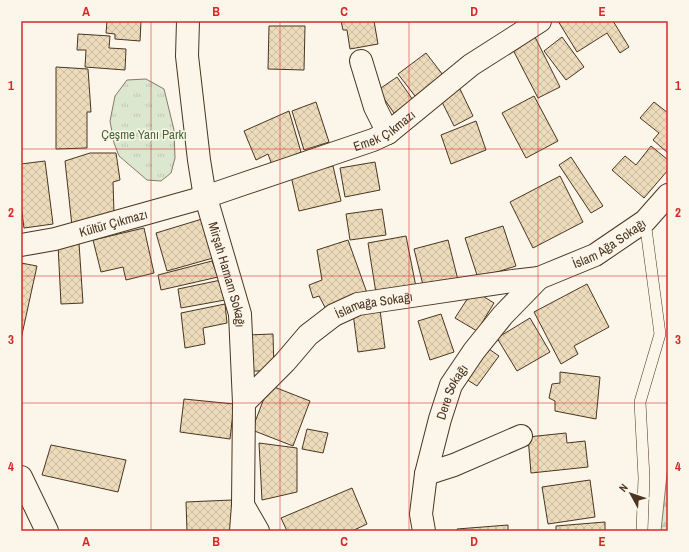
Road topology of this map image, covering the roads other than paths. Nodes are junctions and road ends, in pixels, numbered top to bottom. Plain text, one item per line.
1 (188, 21) edge
2 (540, 21) edge
3 (361, 61) dead end
4 (388, 133) junction
5 (668, 195) edge
6 (205, 197) junction
7 (645, 221) junction
8 (21, 245) edge
9 (539, 278) junction
10 (244, 403) junction
11 (521, 436) dead end
12 (426, 474) junction
13 (21, 477) edge
14 (243, 505) junction
15 (47, 531) edge
16 (241, 531) edge
17 (258, 531) edge
18 (424, 531) edge
19 (642, 531) edge

1 - 6 street, Mirşah Hamam Sokağı
2 - 4 street, Emek Çıkmazı
3 - 4 street
4 - 6 street, Emek Çıkmazı
5 - 7 street, İslam Ağa Sokağı
6 - 8 street, Kültür Çıkmazı
6 - 10 street, Mirşah Hamam Sokağı
7 - 9 street, İslam Ağa Sokağı
7 - 19 lane
9 - 10 street, İslamağa Sokağı
9 - 12 street, Dere Sokağı
10 - 14 street, Mirşah Hamam Sokağı
11 - 12 street
12 - 18 street, Dere Sokağı
13 - 15 street
14 - 16 street, Mirşah Hamam Sokağı
14 - 17 street

